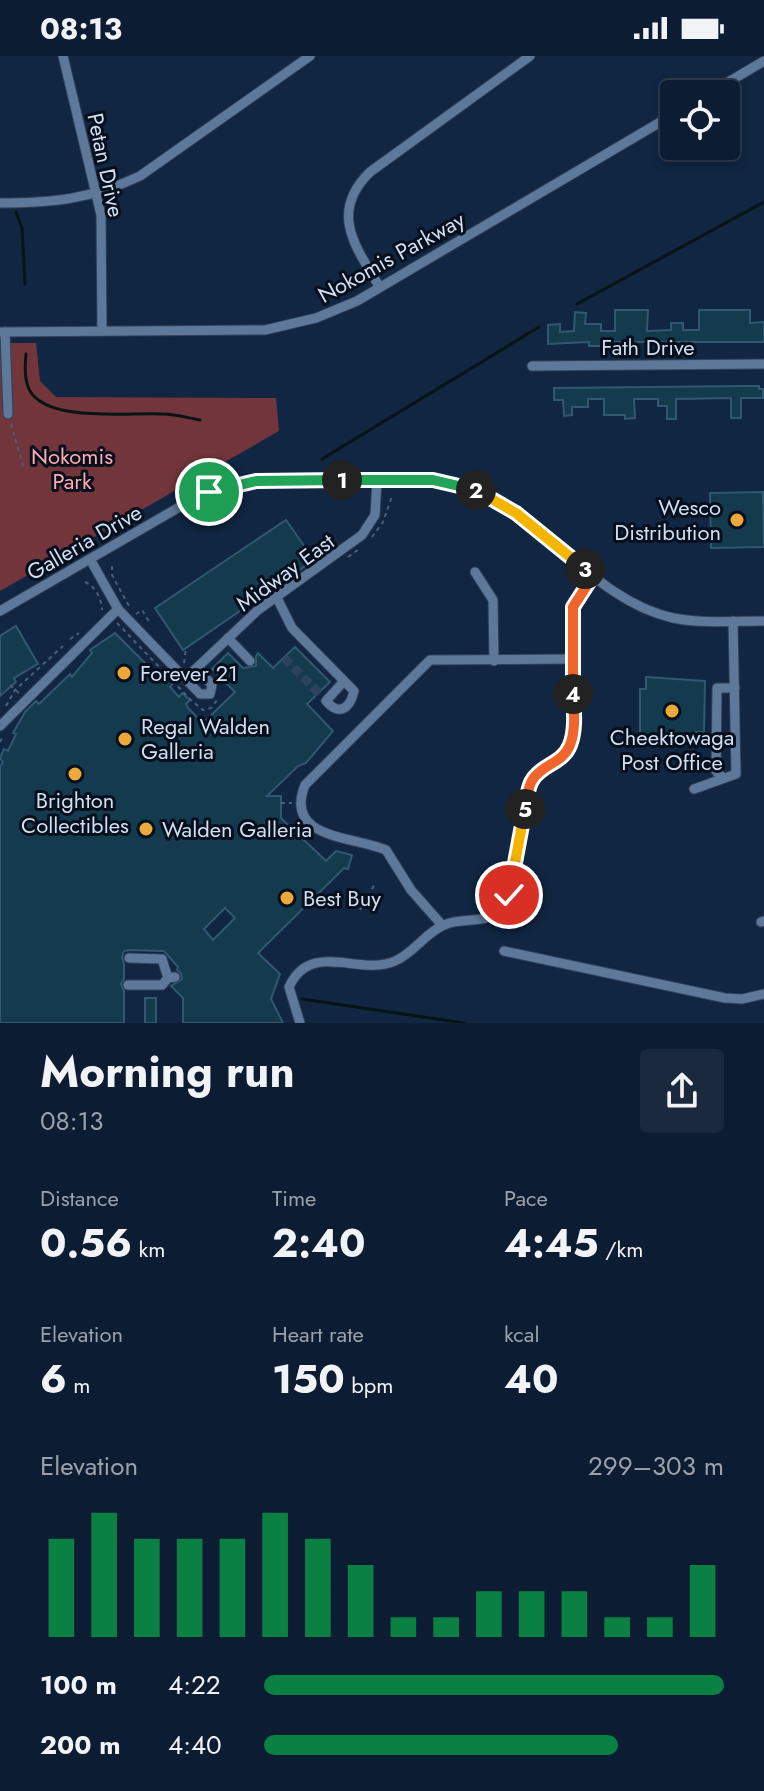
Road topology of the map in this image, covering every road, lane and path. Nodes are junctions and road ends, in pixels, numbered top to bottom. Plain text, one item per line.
1 (63, 56) edge
2 (310, 56) edge
3 (530, 56) edge
4 (764, 61) edge
5 (732, 80) edge
6 (660, 122) edge
7 (95, 194) junction
8 (0, 203) edge
9 (379, 286) junction
10 (102, 331) junction
11 (3, 332) edge
12 (764, 364) edge
13 (532, 366) dead end
14 (8, 414) joint
15 (24, 469) dead end
16 (377, 480) junction
17 (90, 559) junction
18 (112, 566) dead end
19 (475, 572) dead end
20 (593, 576) junction
21 (85, 582) dead end
22 (276, 596) junction
23 (118, 609) junction
24 (0, 611) edge
25 (105, 612) dead end
26 (733, 621) junction
27 (764, 621) edge
28 (150, 623) dead end
29 (228, 638) junction
30 (63, 646) dead end
31 (186, 648) dead end
32 (573, 659) junction
33 (250, 661) dead end
34 (494, 661) junction
35 (184, 664) dead end
36 (197, 668) junction
37 (186, 678) junction
38 (344, 681) junction
39 (10, 685) dead end
40 (179, 688) dead end
41 (735, 688) junction
42 (15, 690) junction
43 (174, 692) dead end
44 (21, 696) dead end
45 (1, 712) edge
46 (0, 726) edge
47 (723, 778) junction
48 (694, 789) dead end
49 (281, 803) dead end
50 (294, 803) dead end
51 (376, 882) dead end
52 (360, 910) dead end
53 (442, 925) junction
54 (504, 951) dead end
55 (129, 958) dead end
56 (128, 985) dead end
57 (764, 994) edge
58 (300, 1023) edge

1 - 7 street, Petan Drive
2 - 7 street
3 - 9 street
4 - 5 street
6 - 9 street, Nokomis Parkway
7 - 8 street
7 - 10 street, Petan Drive
9 - 10 street, Nokomis Parkway
10 - 11 street, Nokomis Parkway
11 - 14 street
12 - 13 street, Fath Drive
14 - 15 path
16 - 17 street, Galleria Drive
16 - 20 street, Galleria Drive
16 - 22 street, Midway East
17 - 23 street
17 - 24 street, Galleria Drive
18 - 28 path
19 - 34 street
20 - 26 street, Galleria Drive
20 - 32 street
21 - 25 path
22 - 29 street, Midway East
22 - 38 street
23 - 37 street
23 - 46 street
26 - 27 street, Galleria Drive
26 - 41 street
29 - 33 street
29 - 36 street, Midway East
30 - 42 path
31 - 35 path
32 - 34 street
32 - 53 street
34 - 53 street
36 - 37 street, Midway East
36 - 37 street
38 - 38 street
39 - 42 path
40 - 43 path
41 - 47 street
41 - 47 street
42 - 44 path
42 - 45 path
47 - 48 street
49 - 50 path
51 - 52 path
53 - 58 street
54 - 57 street
55 - 56 street

